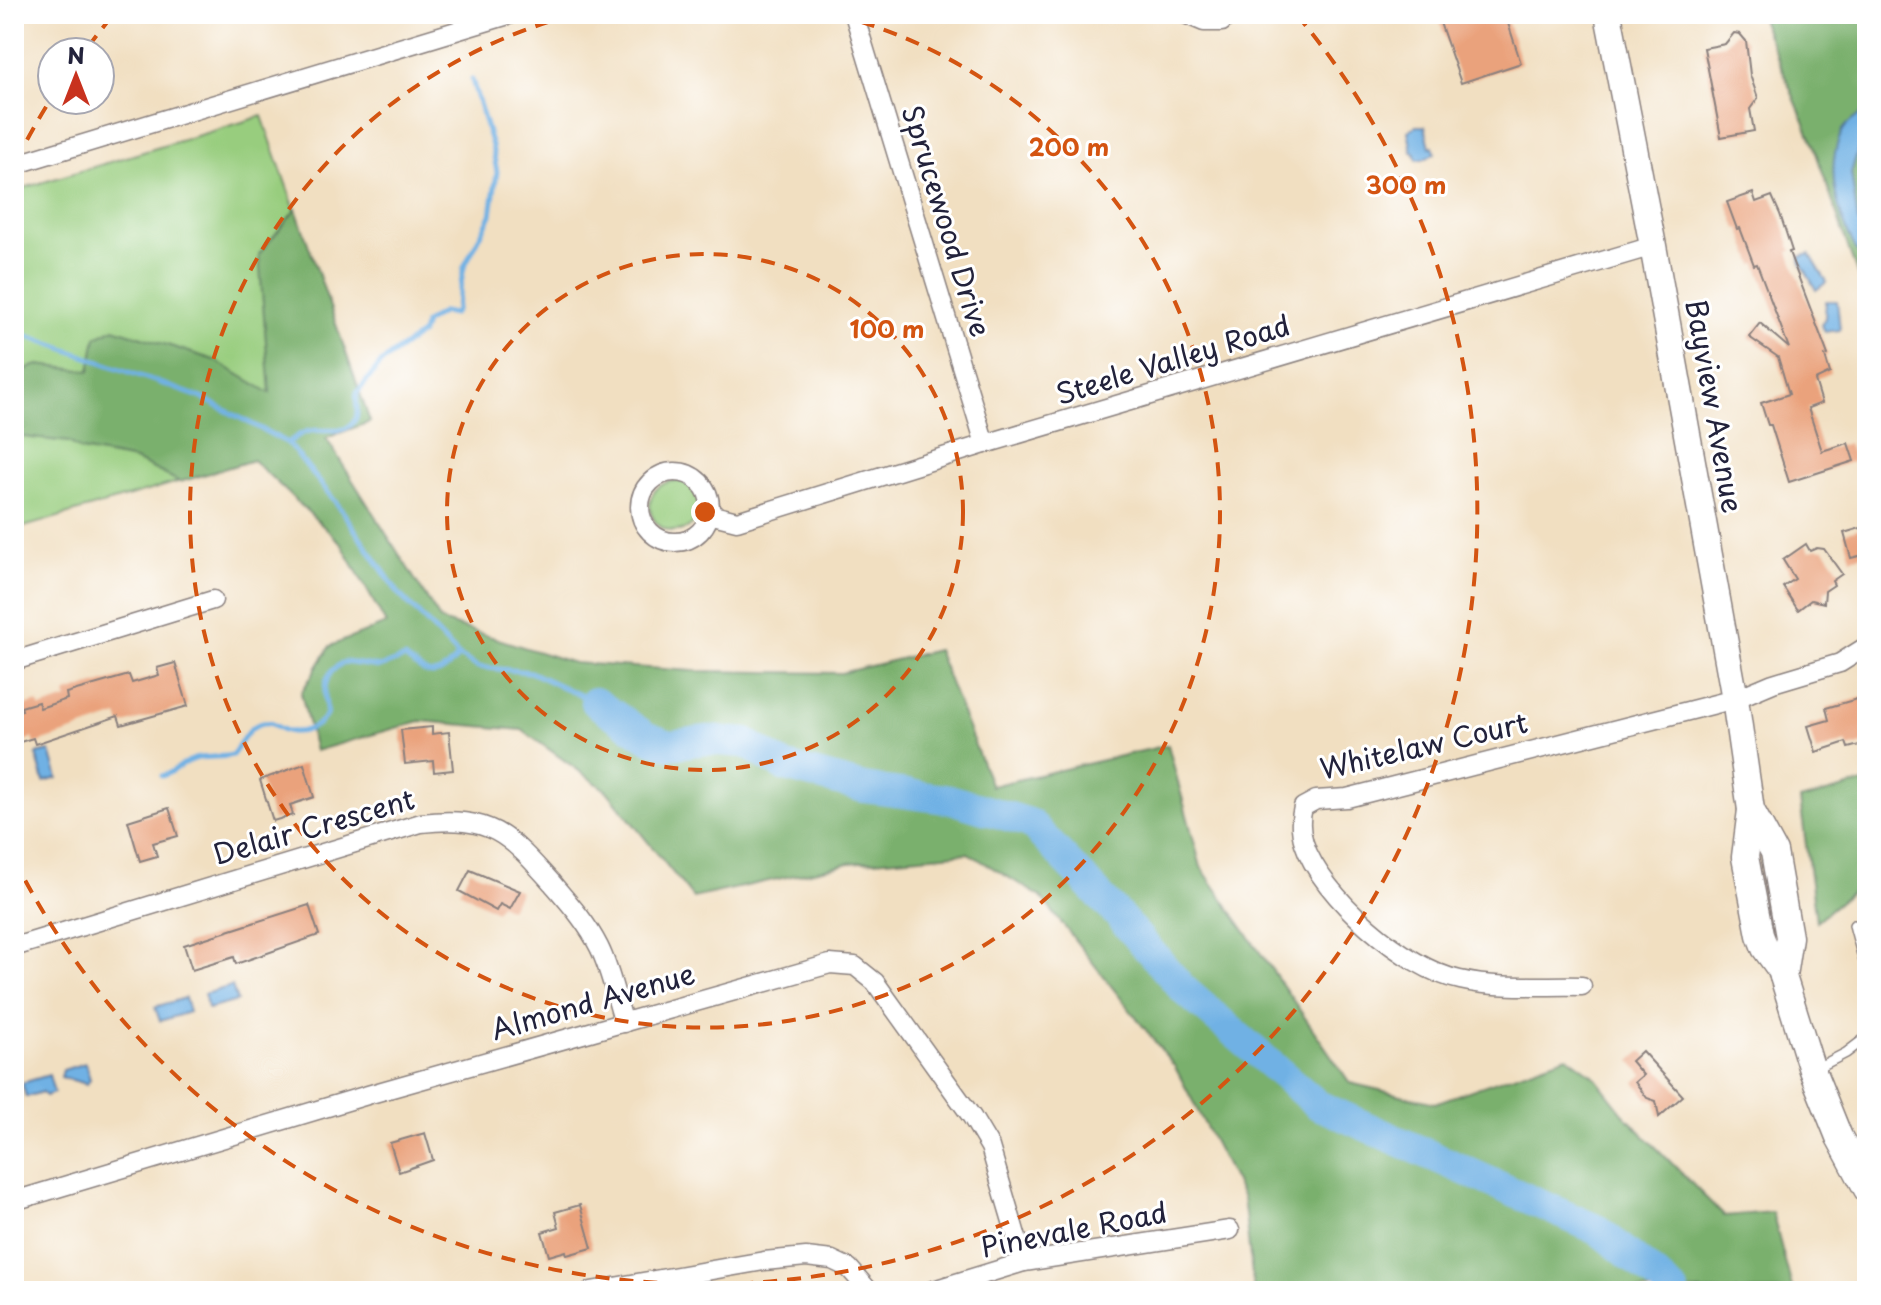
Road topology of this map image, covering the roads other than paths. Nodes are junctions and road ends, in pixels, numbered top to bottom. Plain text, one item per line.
1 (512, 14) edge
2 (854, 14) edge
3 (1185, 14) edge
4 (1608, 14) edge
5 (1222, 22) dead end
6 (14, 165) edge
7 (1653, 246) junction
8 (985, 444) junction
9 (709, 514) dead end
10 (213, 600) dead end
11 (1867, 646) edge
12 (14, 661) edge
13 (1735, 699) junction
14 (1854, 925) dead end
15 (14, 947) edge
16 (1867, 973) edge
17 (1582, 986) dead end
18 (624, 1023) junction
19 (1867, 1037) edge
20 (1812, 1070) junction
21 (1867, 1189) edge
22 (14, 1201) edge
23 (1230, 1230) dead end
24 (1024, 1262) junction
25 (1867, 1287) edge
26 (591, 1291) edge
27 (869, 1291) edge
28 (930, 1291) edge
29 (1858, 1291) edge

1 - 6 street
2 - 8 street, Sprucewood Drive
3 - 5 street
4 - 7 main road, Bayview Avenue
7 - 8 street, Steele Valley Road
7 - 13 main road, Bayview Avenue
8 - 9 street, Steele Valley Road
10 - 12 street
11 - 13 street
13 - 17 street, Whitelaw Court
13 - 20 main road, Bayview Avenue
14 - 16 lane
15 - 18 street, Delair Crescent
18 - 22 street, Almond Avenue
18 - 24 street, Almond Avenue
19 - 20 lane
20 - 21 main road, Bayview Avenue
23 - 24 street, Pinevale Road
24 - 28 street, Pinevale Road
25 - 29 lane
26 - 27 street

